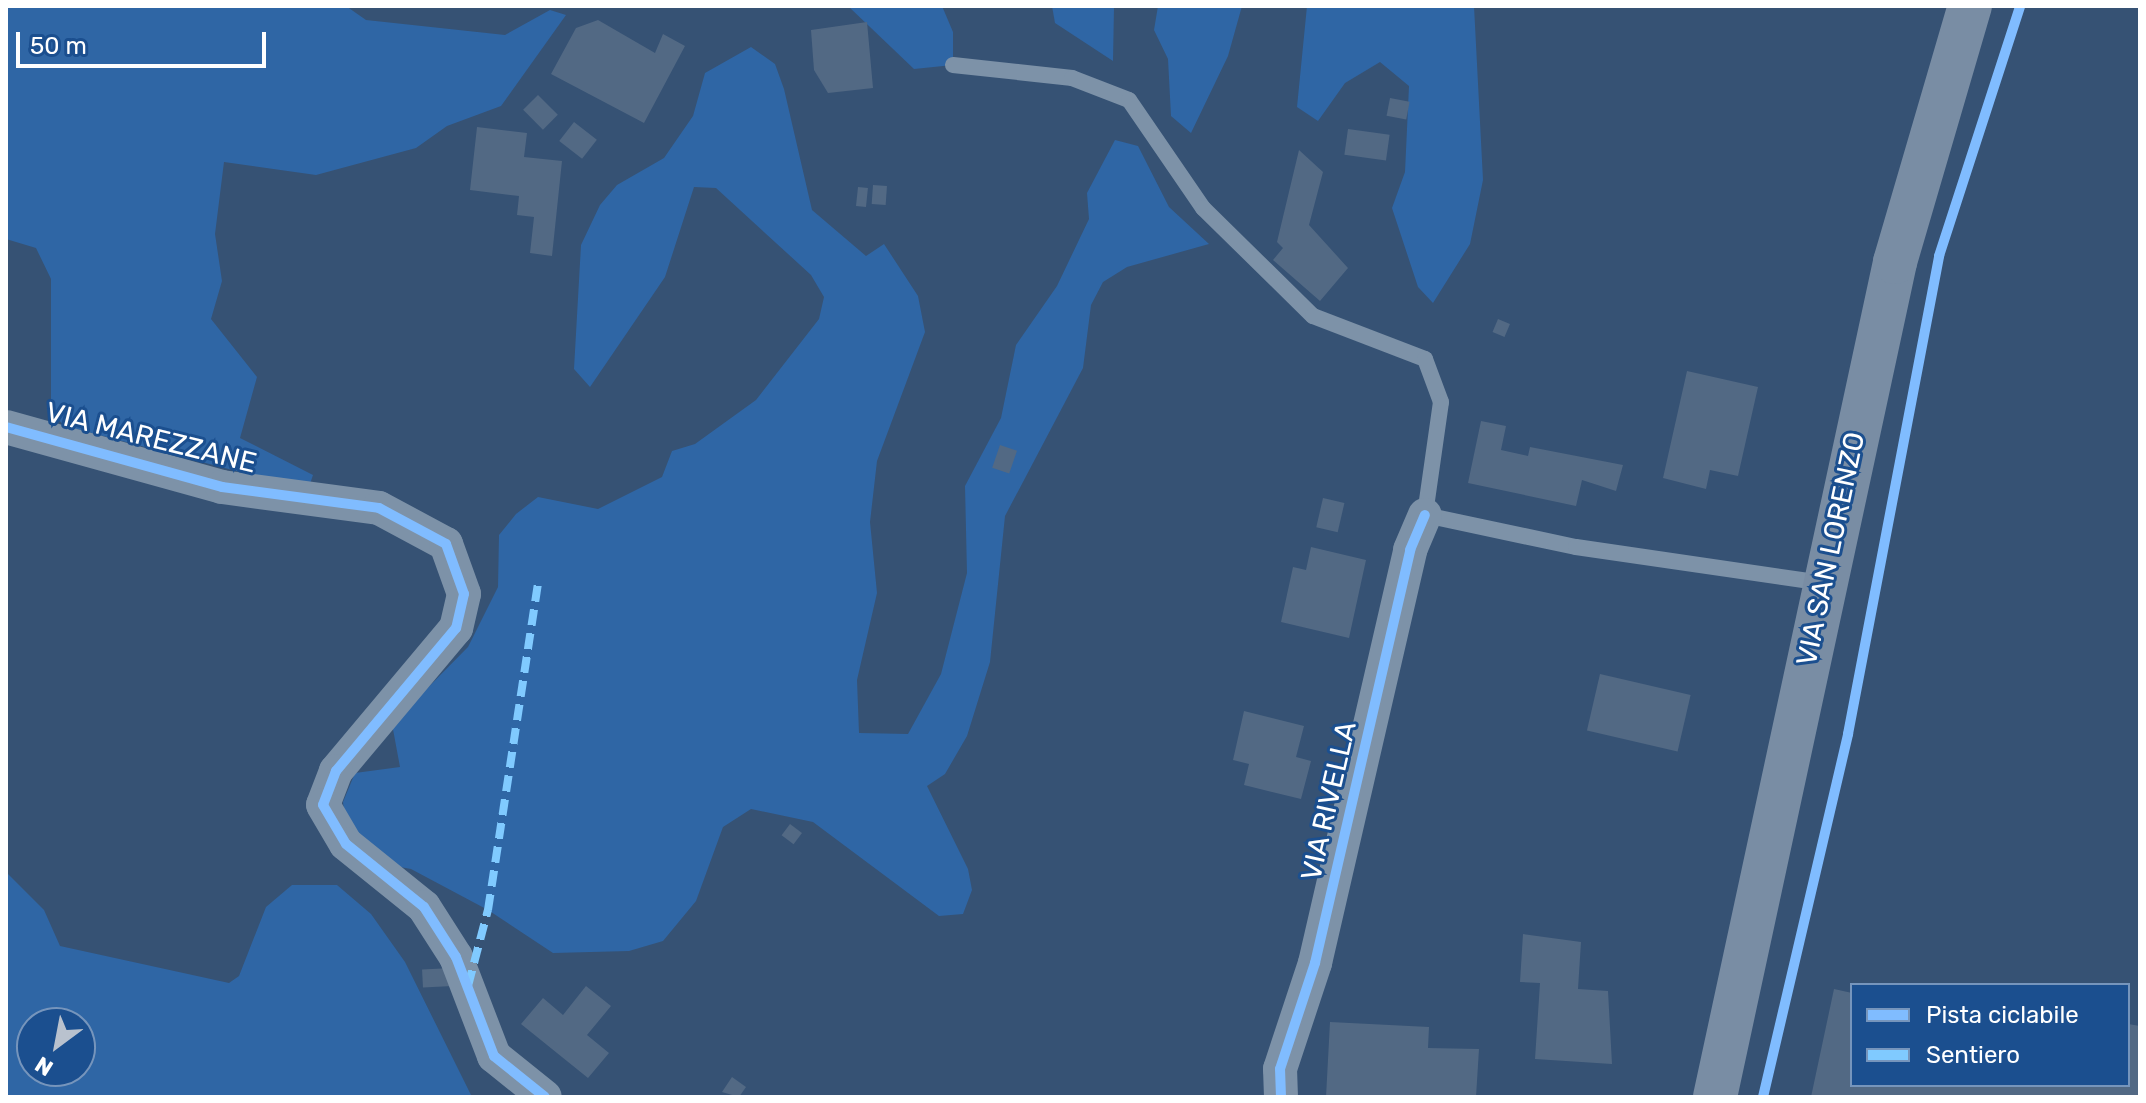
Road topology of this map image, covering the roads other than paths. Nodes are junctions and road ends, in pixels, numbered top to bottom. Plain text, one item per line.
1 (1970, 6) edge
2 (953, 65) dead end
3 (6, 427) edge
4 (1425, 515) junction
5 (1822, 583) junction
6 (545, 1097) edge
7 (1281, 1097) edge
8 (1715, 1097) edge

1 - 5 main road, VIA SAN LORENZO
2 - 4 lane, VIA RIVELLA
3 - 6 street, VIA MAREZZANE
4 - 5 lane
4 - 7 street, VIA RIVELLA
5 - 8 main road, VIA SAN LORENZO

